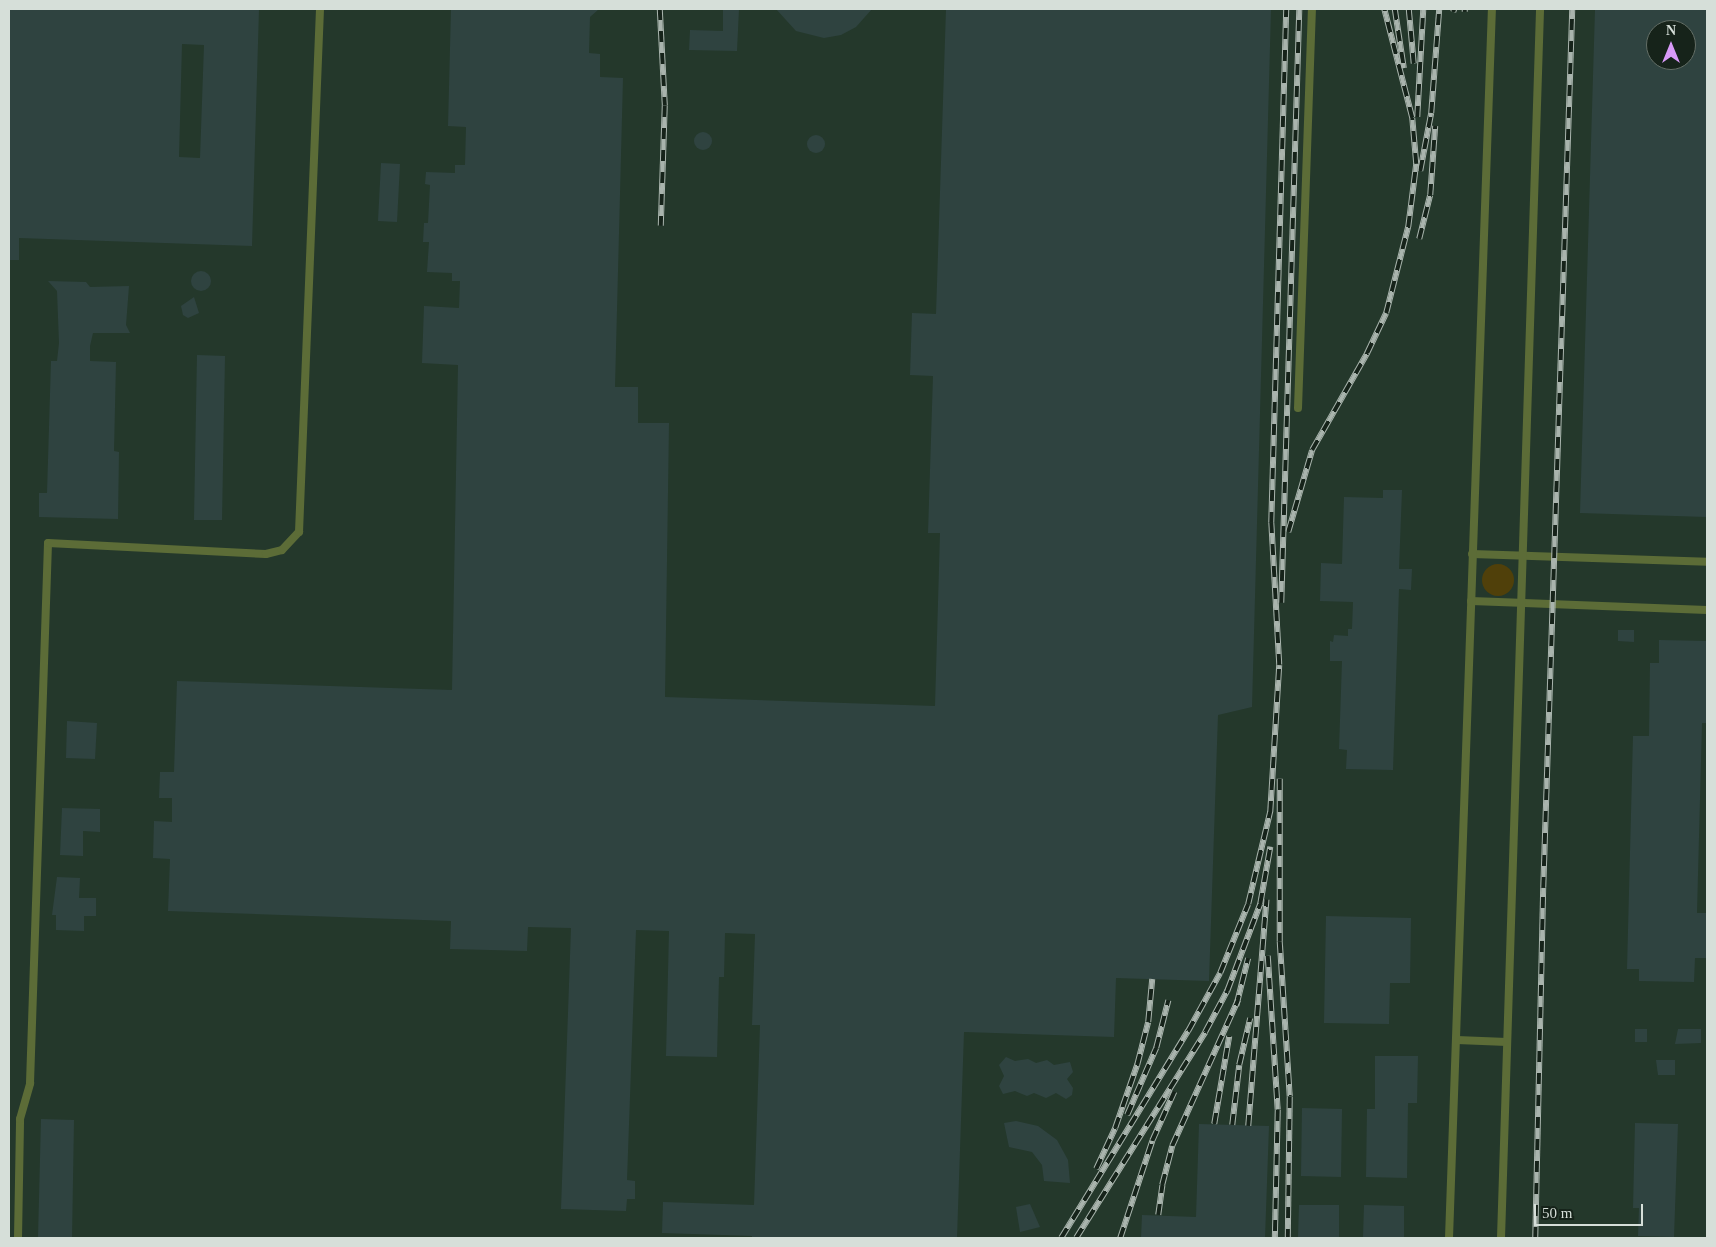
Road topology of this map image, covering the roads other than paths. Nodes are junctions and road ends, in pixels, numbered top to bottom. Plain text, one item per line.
1 (320, 9) edge
2 (1312, 9) edge
3 (1492, 9) edge
4 (1540, 9) edge
5 (1298, 408) dead end
6 (1472, 554) junction
7 (1522, 555) junction
8 (1707, 562) edge
9 (1471, 601) junction
10 (1522, 603) junction
11 (1707, 610) edge
12 (1457, 1040) junction
13 (1507, 1042) junction
14 (18, 1238) edge
15 (1449, 1238) edge
16 (1500, 1238) edge

1 - 14 lane
2 - 5 lane
3 - 6 lane
4 - 7 lane
6 - 7 lane
6 - 9 lane
7 - 8 lane
7 - 10 lane
9 - 10 lane
9 - 12 lane
10 - 11 lane
10 - 13 lane
12 - 13 lane
12 - 15 lane
13 - 16 lane

